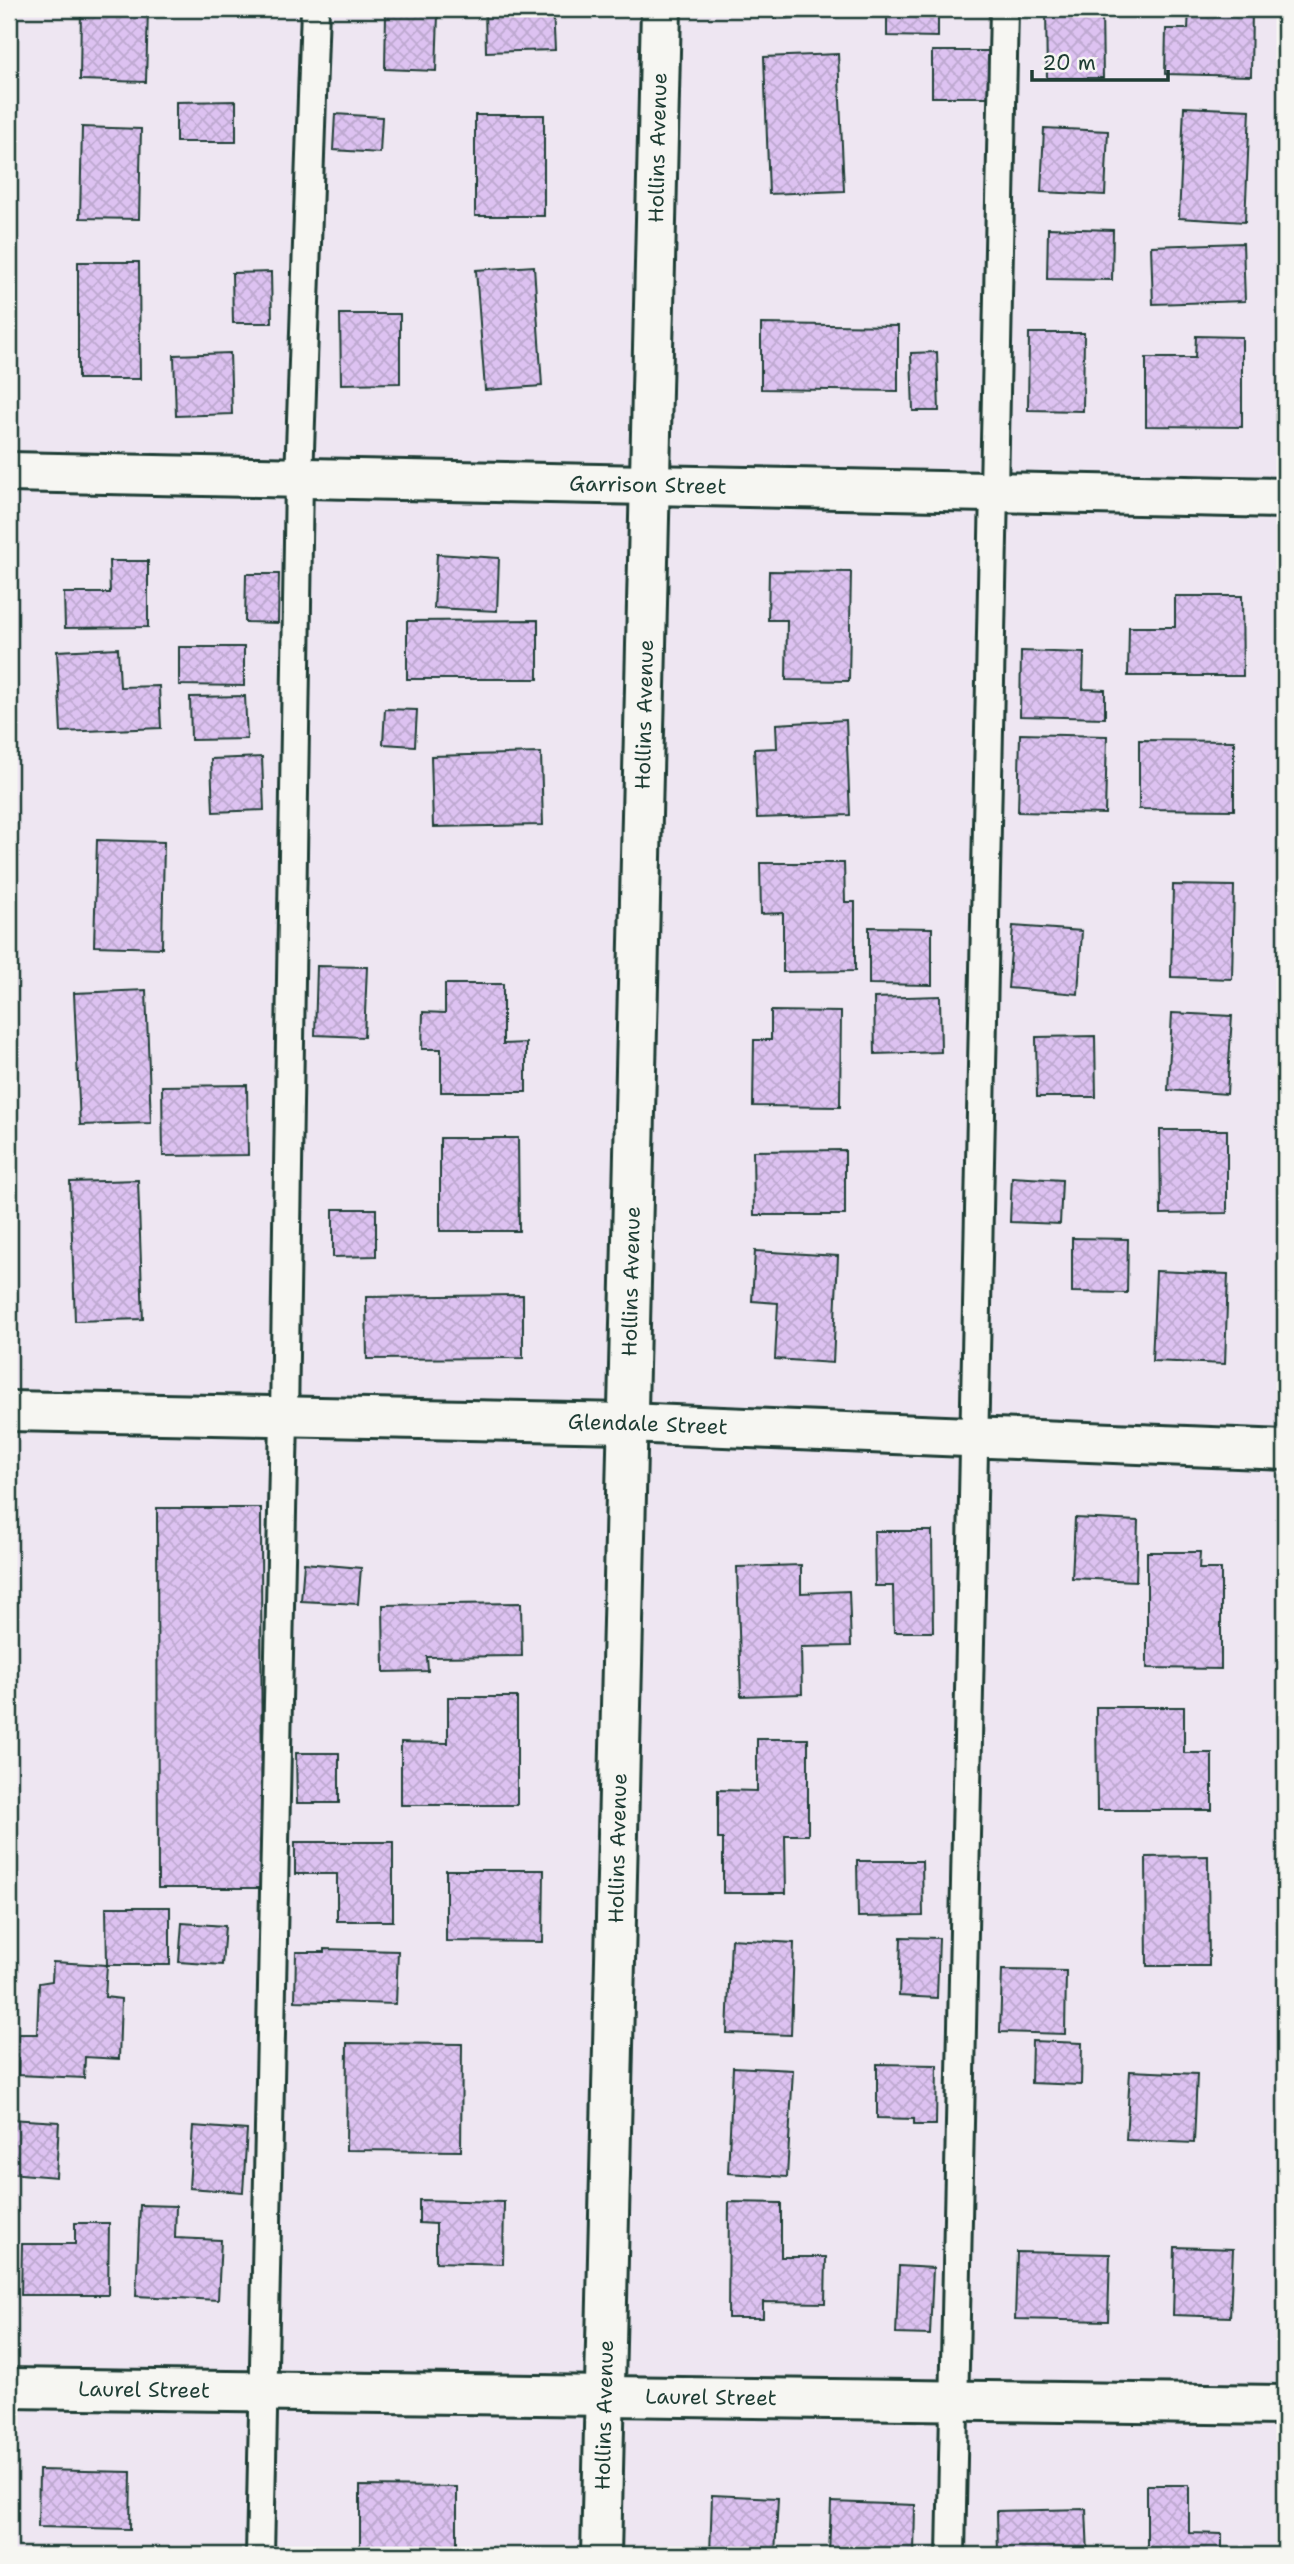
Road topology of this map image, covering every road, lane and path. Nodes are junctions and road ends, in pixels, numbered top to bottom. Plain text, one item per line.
1 (314, 9) edge
2 (661, 9) edge
3 (1004, 9) edge
4 (9, 472) edge
5 (299, 479) junction
6 (649, 486) junction
7 (995, 493) junction
8 (1285, 498) edge
9 (9, 1411) edge
10 (284, 1417) junction
11 (626, 1423) junction
12 (976, 1437) junction
13 (1285, 1450) edge
14 (9, 2388) edge
15 (262, 2391) junction
16 (604, 2395) junction
17 (955, 2400) junction
18 (1285, 2405) edge
19 (260, 2555) edge
20 (601, 2555) edge
21 (951, 2555) edge

1 - 5 lane
2 - 6 street, Hollins Avenue
3 - 7 lane
4 - 5 street, Garrison Street
5 - 6 street, Garrison Street
5 - 10 lane
6 - 7 street, Garrison Street
6 - 11 street, Hollins Avenue
7 - 8 street, Garrison Street
7 - 12 lane
9 - 10 street, Glendale Street
10 - 11 street, Glendale Street
10 - 15 lane
11 - 12 street, Glendale Street
11 - 16 street, Hollins Avenue
12 - 13 street, Glendale Street
12 - 17 lane
14 - 15 street, Laurel Street
15 - 16 street, Laurel Street
15 - 19 lane
16 - 17 street, Laurel Street
16 - 20 street, Hollins Avenue
17 - 18 street, Laurel Street
17 - 21 lane

